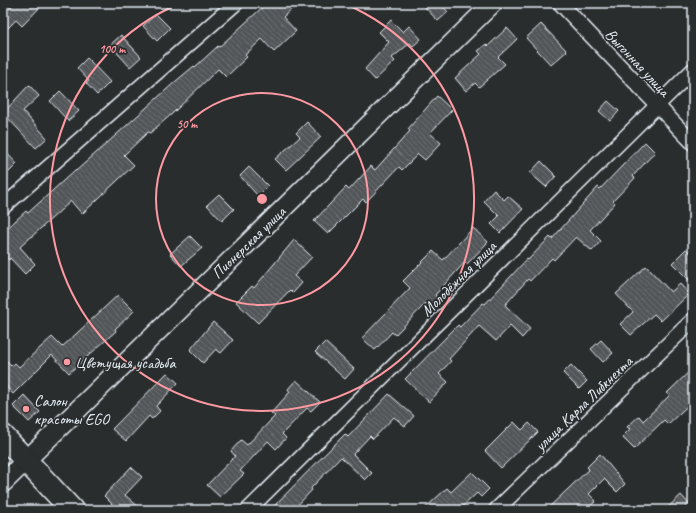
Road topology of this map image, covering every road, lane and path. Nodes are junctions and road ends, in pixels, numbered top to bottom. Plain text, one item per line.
1 (236, 3) edge
2 (493, 3) edge
3 (560, 3) edge
4 (693, 70) edge
5 (656, 106) junction
6 (693, 143) edge
7 (3, 207) edge
8 (693, 320) edge
9 (3, 436) edge
10 (25, 460) junction
11 (3, 483) edge
12 (72, 510) edge
13 (248, 510) edge
14 (496, 510) edge

1 - 7 street
2 - 10 street, Пионерская улица
3 - 5 street, Выгонная улица
4 - 5 street, Молодёжная улица
5 - 6 street, Выгонная улица
5 - 13 street, Молодёжная улица
8 - 14 street, улица Карла Либкнехта
9 - 10 main road
10 - 11 street, Пионерская улица
10 - 12 main road

